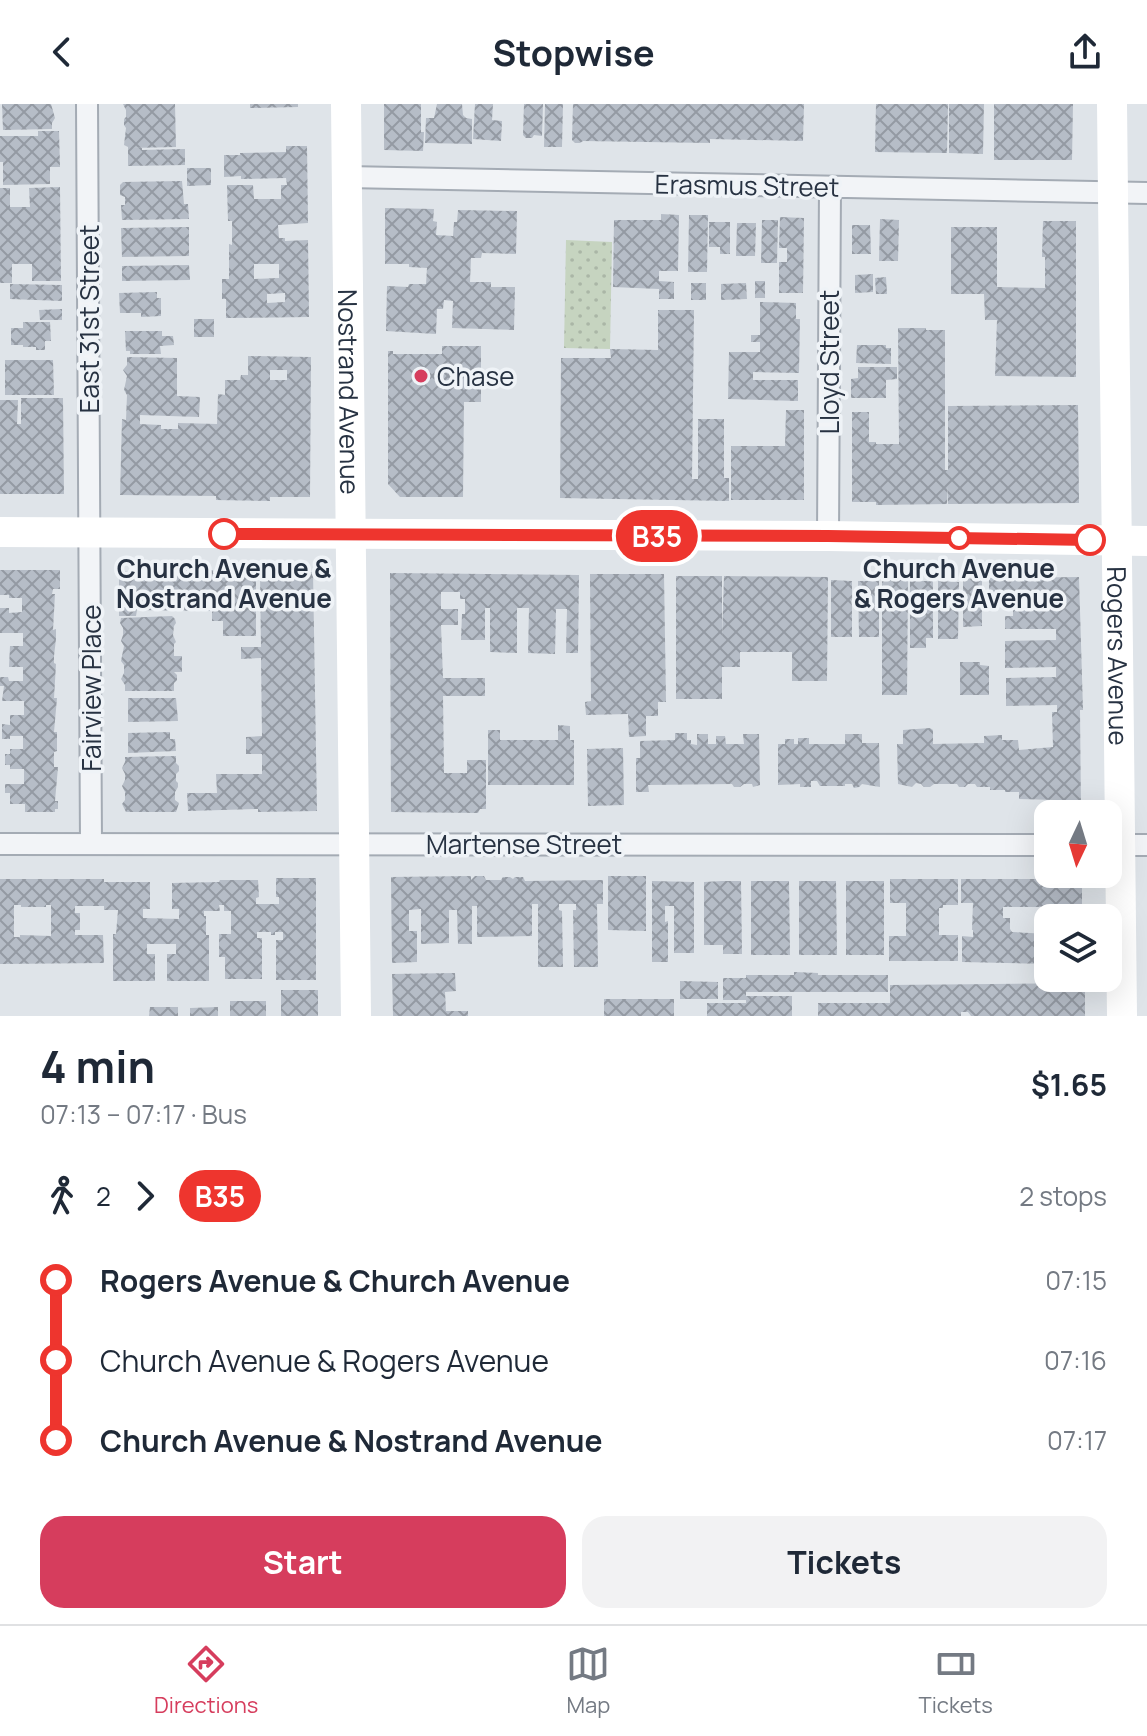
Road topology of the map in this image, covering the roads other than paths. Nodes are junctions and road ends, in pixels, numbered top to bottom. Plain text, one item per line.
1 (87, 104) edge
2 (346, 104) edge
3 (1112, 104) edge
4 (347, 177) junction
5 (830, 187) junction
6 (1113, 192) junction
7 (1147, 193) edge
8 (0, 532) edge
9 (91, 533) junction
10 (350, 535) junction
11 (828, 536) junction
12 (1117, 541) junction
13 (1147, 541) edge
14 (0, 844) edge
15 (91, 844) junction
16 (354, 844) junction
17 (1034, 845) edge
18 (1125, 845) edge
19 (356, 1016) edge
20 (1122, 1016) edge

1 - 9 street, East 31st Street
2 - 4 main road, Nostrand Avenue
3 - 6 main road, Rogers Avenue
4 - 5 street, Erasmus Street
4 - 10 main road, Nostrand Avenue
5 - 6 street, Erasmus Street
5 - 11 street, Lloyd Street
6 - 7 street, Erasmus Street
6 - 12 main road, Rogers Avenue
8 - 9 main road
9 - 10 main road
9 - 15 street, Fairview Place
10 - 11 main road
10 - 16 main road, Nostrand Avenue
11 - 12 main road
12 - 13 main road
12 - 18 main road, Rogers Avenue
14 - 15 street, Martense Street
15 - 16 street, Martense Street
16 - 17 street, Martense Street
16 - 19 main road, Nostrand Avenue
18 - 20 main road, Rogers Avenue

